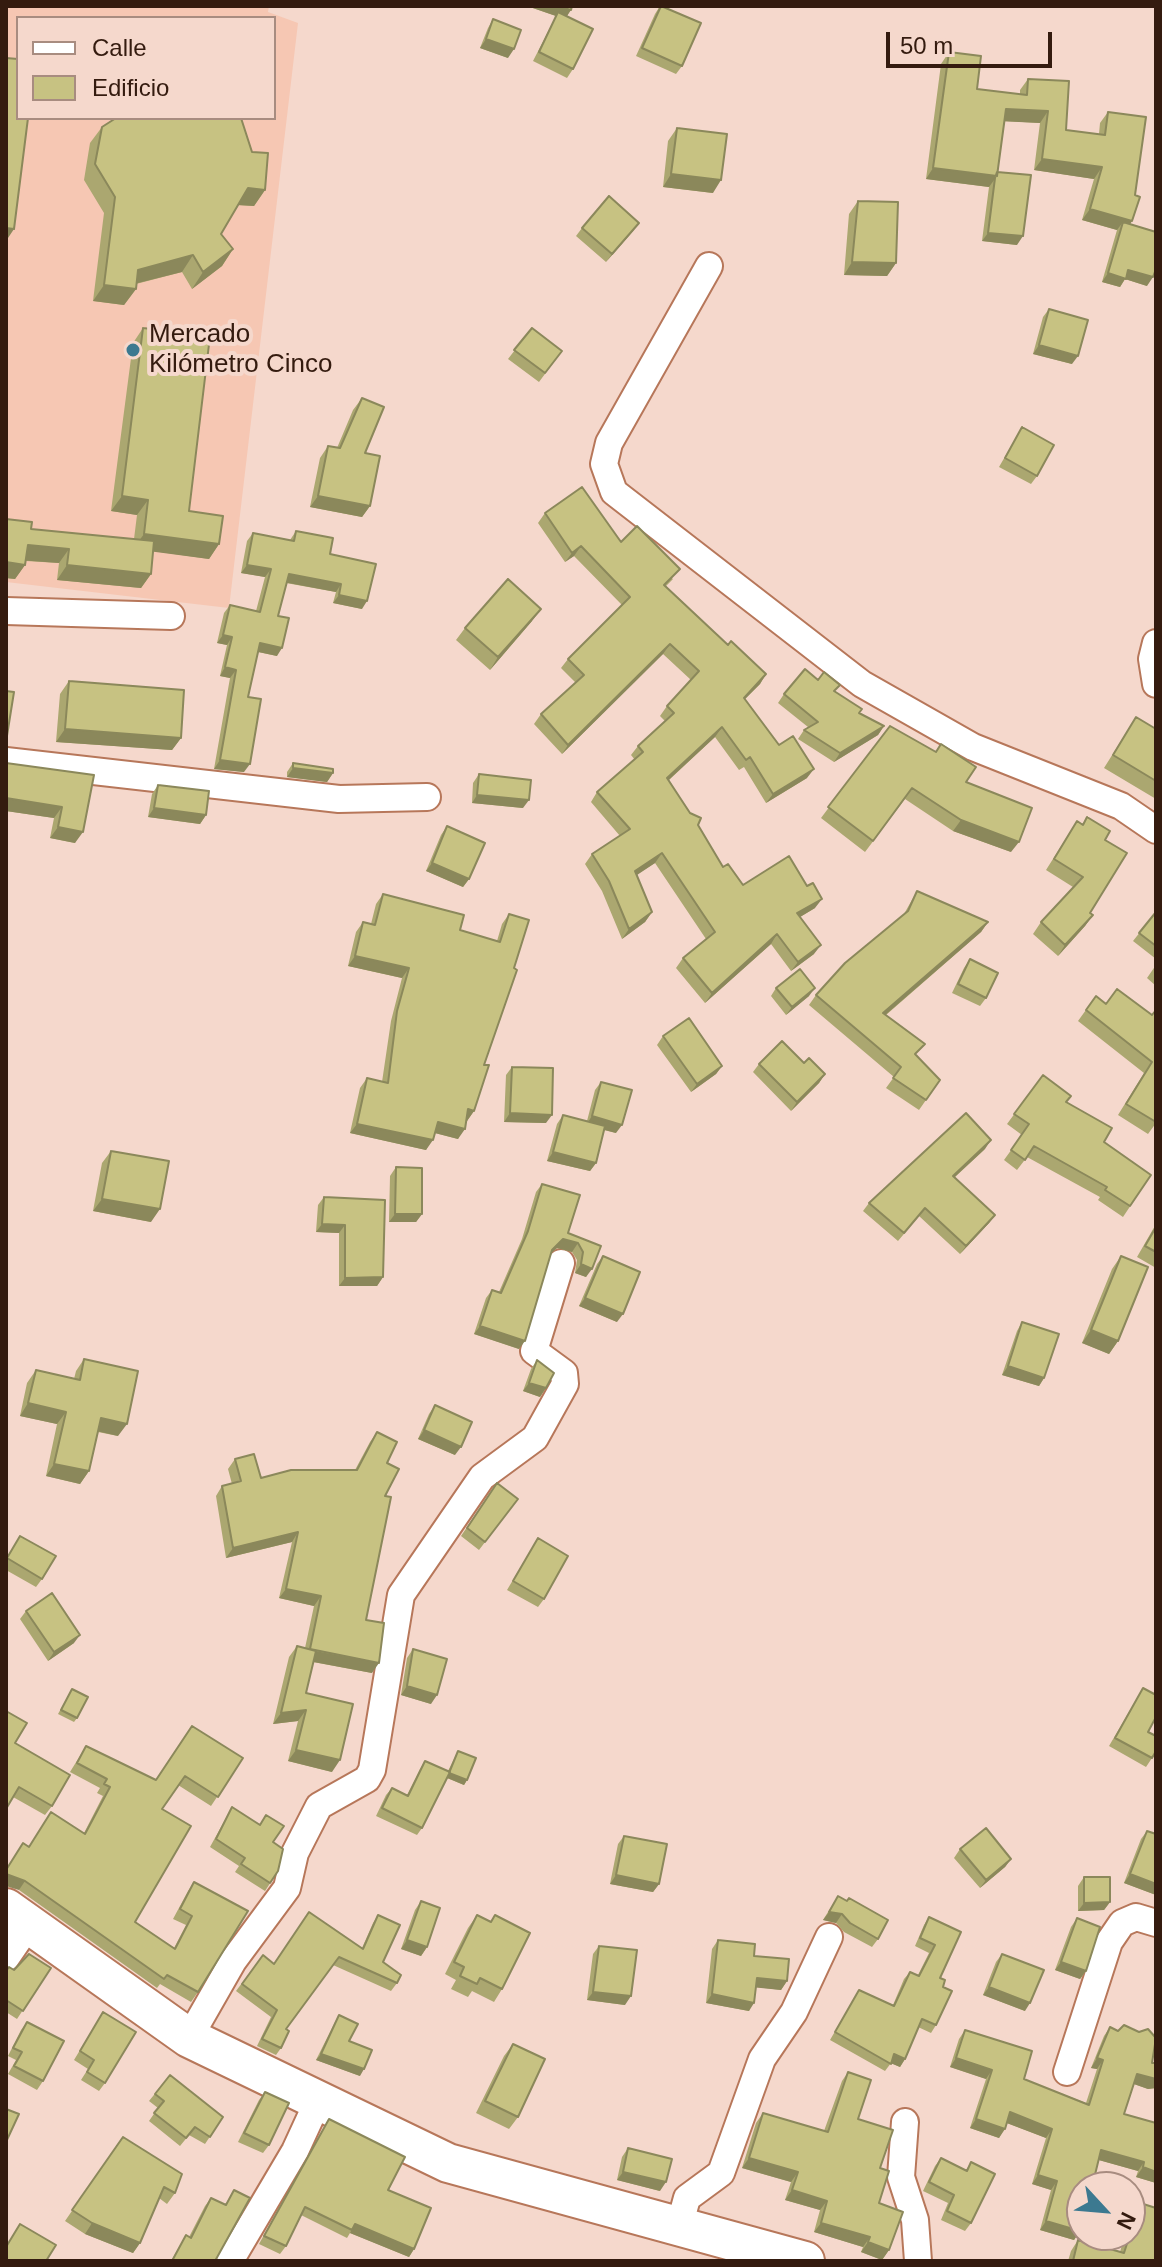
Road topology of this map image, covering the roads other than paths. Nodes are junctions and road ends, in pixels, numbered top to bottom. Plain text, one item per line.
1 (709, 266) dead end
2 (6, 611) edge
3 (171, 616) dead end
4 (1156, 643) edge
5 (1156, 684) edge
6 (6, 761) edge
7 (427, 797) dead end
8 (1156, 830) edge
9 (561, 1263) dead end
10 (17, 1917) edge
11 (1156, 1923) edge
12 (829, 1937) dead end
13 (6, 1958) edge
14 (189, 2038) junction
15 (1067, 2072) dead end
16 (318, 2101) junction
17 (905, 2122) dead end
18 (679, 2227) junction
19 (230, 2261) edge
20 (805, 2261) edge
21 (918, 2261) edge

1 - 8 street
2 - 3 street
4 - 5 street
6 - 7 street
9 - 14 street
10 - 13 street
10 - 14 main road
11 - 15 street
12 - 18 street
14 - 16 main road
16 - 18 main road
16 - 19 street
17 - 21 street
18 - 20 main road

